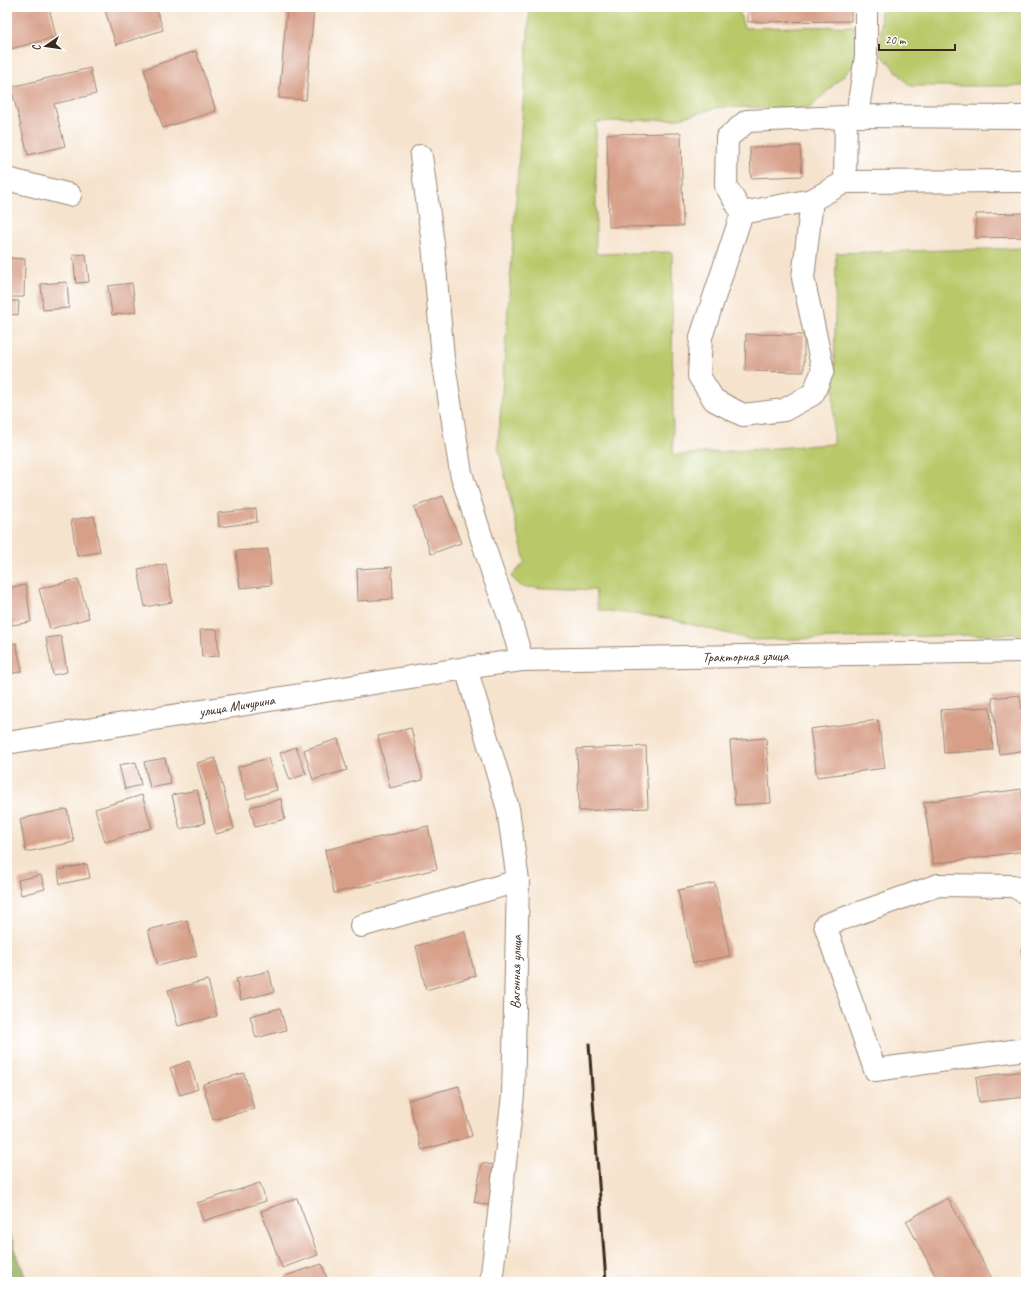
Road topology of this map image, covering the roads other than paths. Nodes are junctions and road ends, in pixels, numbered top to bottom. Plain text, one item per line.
1 (866, 7) edge
2 (852, 116) junction
3 (1026, 116) edge
4 (420, 156) dead end
5 (7, 179) edge
6 (1026, 181) edge
7 (845, 182) junction
8 (70, 195) dead end
9 (812, 200) junction
10 (742, 213) junction
11 (1026, 651) edge
12 (522, 660) junction
13 (466, 668) junction
14 (7, 742) edge
15 (518, 880) junction
16 (1026, 893) edge
17 (361, 926) dead end
18 (1026, 1049) edge
19 (492, 1282) edge

1 - 2 main road
2 - 3 main road
2 - 7 main road
2 - 10 main road
4 - 12 main road
5 - 8 main road
6 - 7 main road
7 - 9 main road
9 - 10 main road
9 - 10 main road
11 - 12 main road, Тракторная улица
12 - 13 main road, Тракторная улица
13 - 14 main road, улица Мичурина
13 - 15 main road, Вагонная улица
15 - 17 main road
15 - 19 main road, Вагонная улица
16 - 18 main road

